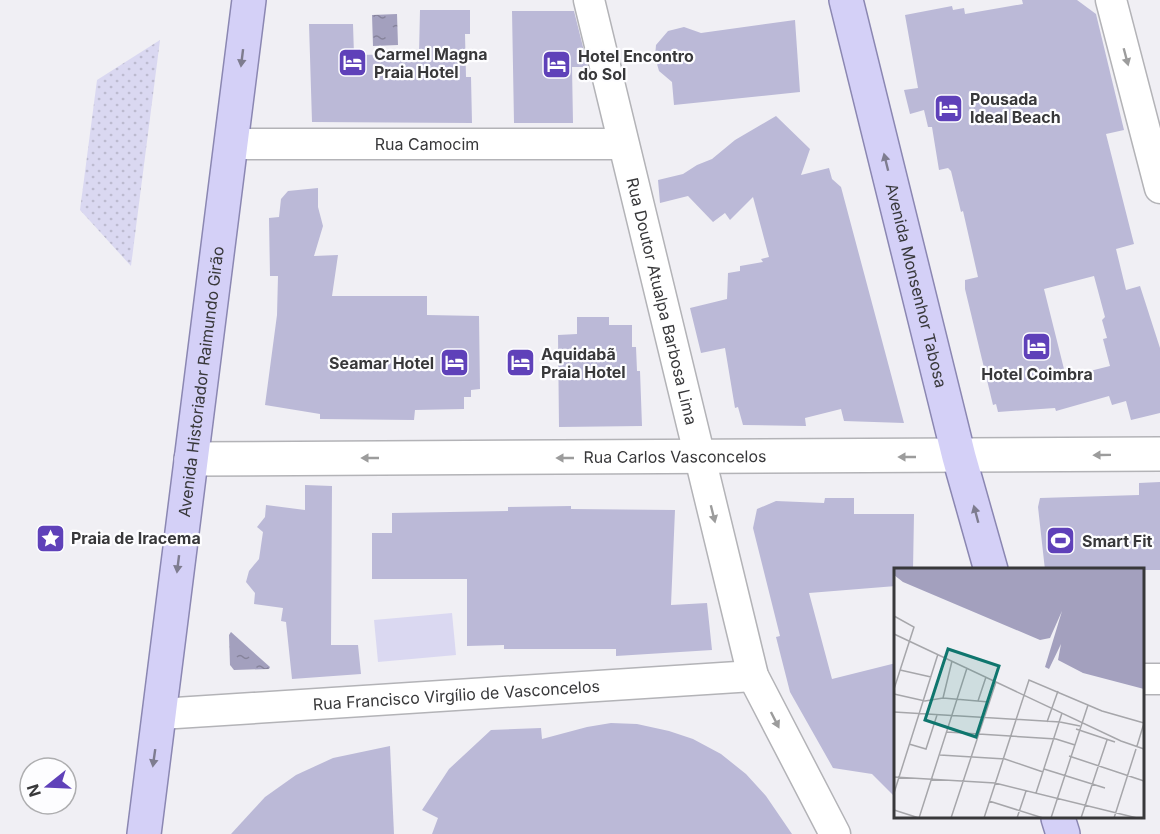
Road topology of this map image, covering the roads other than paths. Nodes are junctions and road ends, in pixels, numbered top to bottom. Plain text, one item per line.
1 (249, 0) edge
2 (589, 0) edge
3 (846, 0) edge
4 (1111, 0) edge
5 (231, 144) junction
6 (623, 144) junction
7 (1160, 188) edge
8 (1160, 454) edge
9 (700, 457) junction
10 (959, 457) junction
11 (191, 459) junction
12 (990, 568) edge
13 (753, 676) junction
14 (160, 714) junction
15 (1058, 819) edge
16 (144, 834) edge
17 (834, 834) edge
18 (1062, 834) edge

1 -> 5 main road, Avenida Historiador Raimundo Girão
2 - 6 street, Rua Doutor Atualpa Barbosa Lima
10 -> 3 main road, Avenida Monsenhor Tabosa
4 -> 7 street
5 - 6 street, Rua Camocim
5 - 11 main road, Avenida Historiador Raimundo Girão
6 - 9 street, Rua Doutor Atualpa Barbosa Lima
8 -> 10 main road, Rua Carlos Vasconcelos
10 -> 9 main road, Rua Carlos Vasconcelos
9 -> 11 main road, Rua Carlos Vasconcelos
9 -> 13 street, Rua Doutor Atualpa Barbosa Lima
12 -> 10 main road, Avenida Monsenhor Tabosa
11 -> 14 main road, Avenida Historiador Raimundo Girão
13 - 14 street, Rua Francisco Virgílio de Vasconcelos
13 -> 17 street, Rua Doutor Atualpa Barbosa Lima
14 -> 16 main road, Avenida Historiador Raimundo Girão
15 - 18 main road

